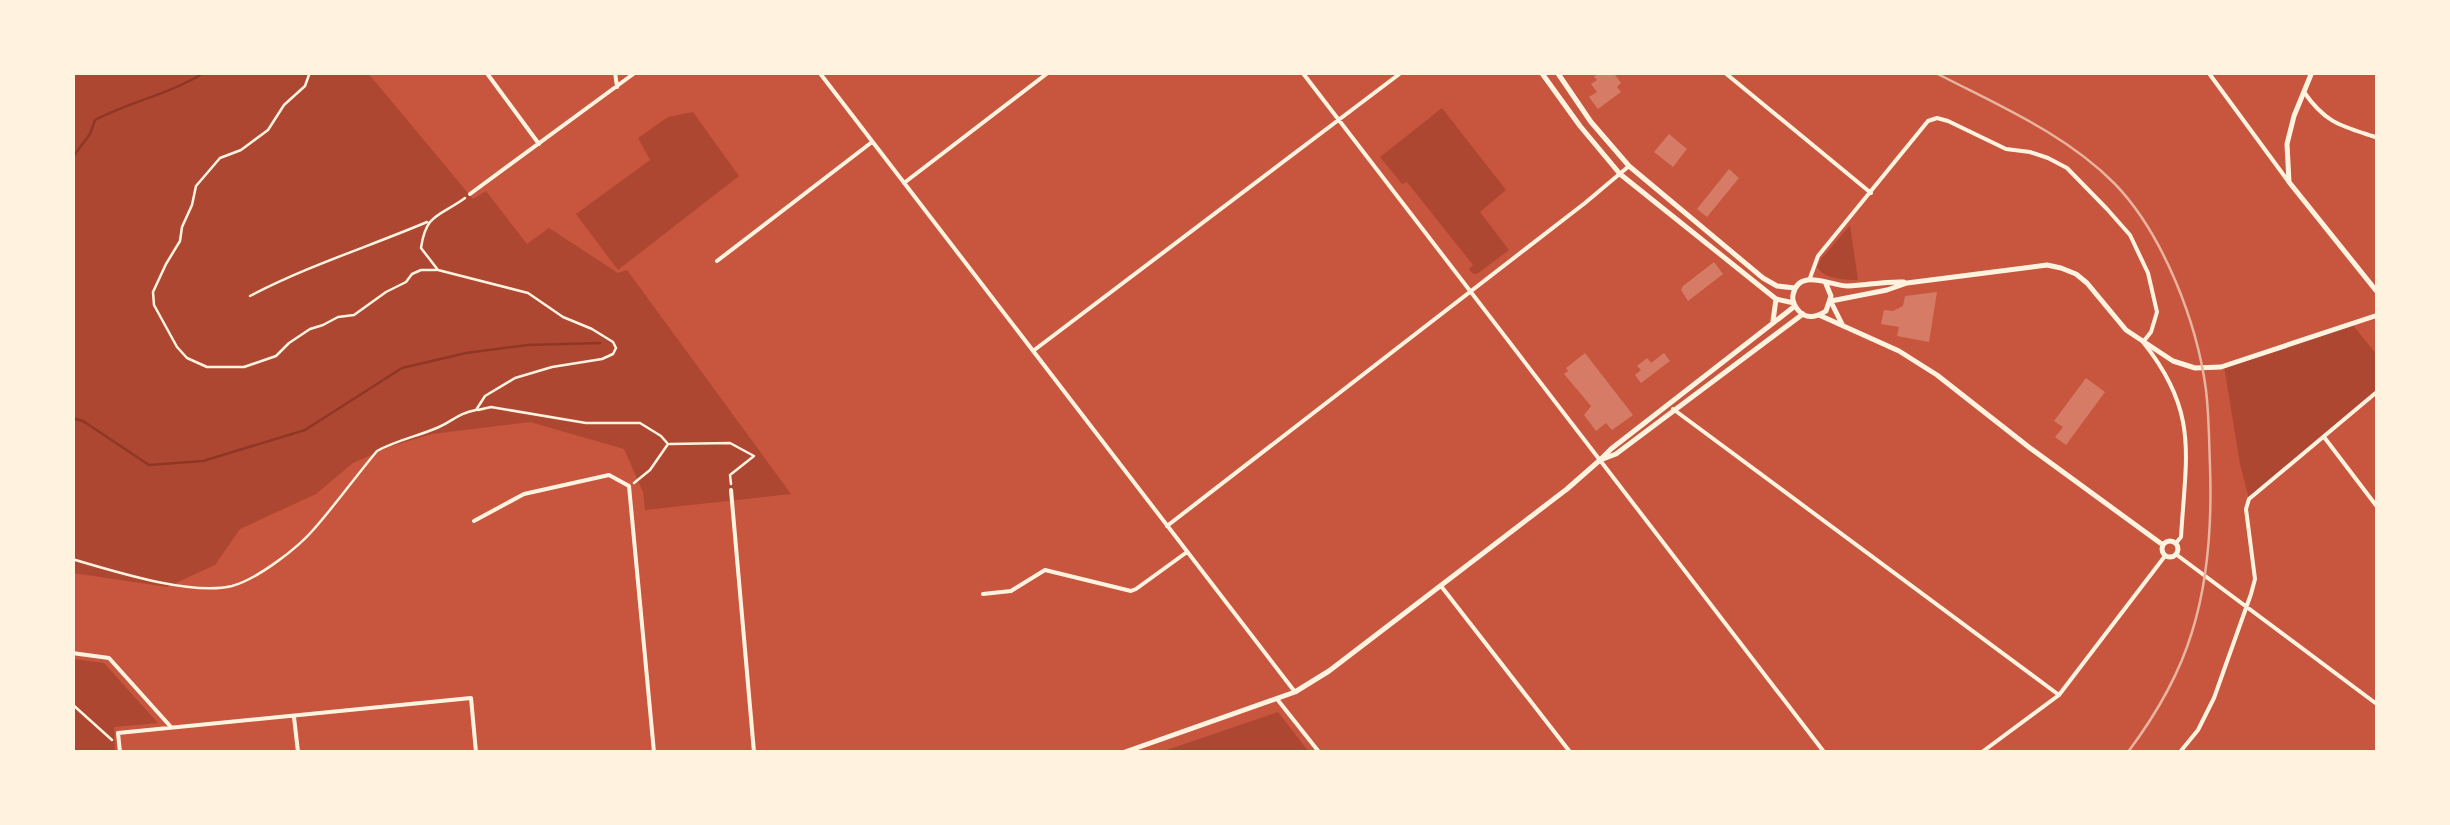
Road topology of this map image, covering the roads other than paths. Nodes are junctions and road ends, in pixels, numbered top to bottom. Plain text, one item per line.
1 (486, 72) edge
2 (615, 72) edge
3 (636, 72) edge
4 (1049, 72) edge
5 (1302, 72) edge
6 (1402, 72) edge
7 (1541, 72) edge
8 (1557, 72) edge
9 (1724, 72) edge
10 (2208, 72) edge
11 (2312, 72) edge
12 (822, 73) edge
13 (617, 87) junction
14 (2304, 92) junction
15 (1339, 120) junction
16 (2378, 138) edge
17 (872, 142) junction
18 (539, 144) junction
19 (1629, 166) junction
20 (1620, 174) junction
21 (2288, 182) junction
22 (904, 183) junction
23 (1871, 193) junction
24 (470, 194) road end
25 (717, 261) dead end
26 (1810, 278) junction
27 (1908, 283) junction
28 (1826, 284) junction
29 (1795, 288) junction
30 (1471, 292) junction
31 (2378, 294) edge
32 (1776, 299) junction
33 (1831, 302) junction
34 (1794, 304) junction
35 (1803, 314) junction
36 (1818, 316) junction
37 (2378, 316) edge
38 (1773, 324) junction
39 (1844, 326) junction
40 (2143, 342) junction
41 (1033, 352) junction
42 (2378, 391) edge
43 (1668, 405) junction
44 (1674, 410) junction
45 (2324, 437) junction
46 (1600, 460) junction
47 (731, 490) road end
48 (2378, 508) edge
49 (474, 522) dead end
50 (1167, 526) junction
51 (2176, 543) junction
52 (2163, 545) junction
53 (1187, 552) junction
54 (2177, 555) junction
55 (2164, 556) junction
56 (1441, 586) junction
57 (983, 594) dead end
58 (2248, 607) junction
59 (72, 653) edge
60 (1295, 692) junction
61 (2059, 695) junction
62 (1277, 699) junction
63 (2378, 705) edge
64 (294, 715) junction
65 (172, 727) junction
66 (1142, 746) junction
67 (120, 750) edge
68 (298, 752) edge
69 (476, 752) edge
70 (654, 752) edge
71 (754, 752) edge
72 (1126, 752) edge
73 (1134, 752) edge
74 (1319, 752) edge
75 (1570, 752) edge
76 (1824, 752) edge
77 (1982, 752) edge
78 (2180, 752) edge

1 - 18 street
2 - 13 street
3 - 13 street
4 - 22 street
5 - 15 street
6 - 15 street
7 - 20 main road
8 - 19 main road
9 - 23 street
10 - 21 street
11 - 14 main road
12 - 17 street
13 - 18 street
14 - 16 street
14 - 21 main road
15 - 30 street
15 - 41 street
17 - 22 street
17 - 25 street
18 - 24 street
19 - 20 street
19 - 29 main road
20 - 30 street
20 - 32 main road
21 - 31 main road
22 - 41 street
23 - 26 street
23 - 40 street
26 - 28 main road
26 - 29 main road
27 - 28 main road
27 - 33 main road
27 - 40 main road
28 - 33 main road
29 - 34 main road
30 - 46 street
30 - 50 street
32 - 34 main road
32 - 38 main road
33 - 36 main road
33 - 39 main road
34 - 35 main road
34 - 38 main road
35 - 36 main road
35 - 44 main road
36 - 39 main road
37 - 40 main road
38 - 43 main road
39 - 52 main road
40 - 51 street
41 - 50 street
42 - 45 street
43 - 44 street
43 - 46 main road
44 - 46 main road
44 - 61 street
45 - 48 street
45 - 58 street
46 - 56 main road
46 - 76 street
47 - 71 street
49 - 70 street
50 - 53 street
51 - 52 main road
51 - 54 main road
52 - 55 main road
53 - 57 street
53 - 60 street
54 - 55 main road
54 - 58 street
55 - 61 street
56 - 60 main road
56 - 75 street
58 - 63 street
58 - 78 street
59 - 65 street
60 - 62 main road
61 - 77 street
62 - 66 main road
62 - 74 street
64 - 65 street
64 - 68 street
64 - 69 street
65 - 67 street
66 - 72 main road
66 - 73 main road

